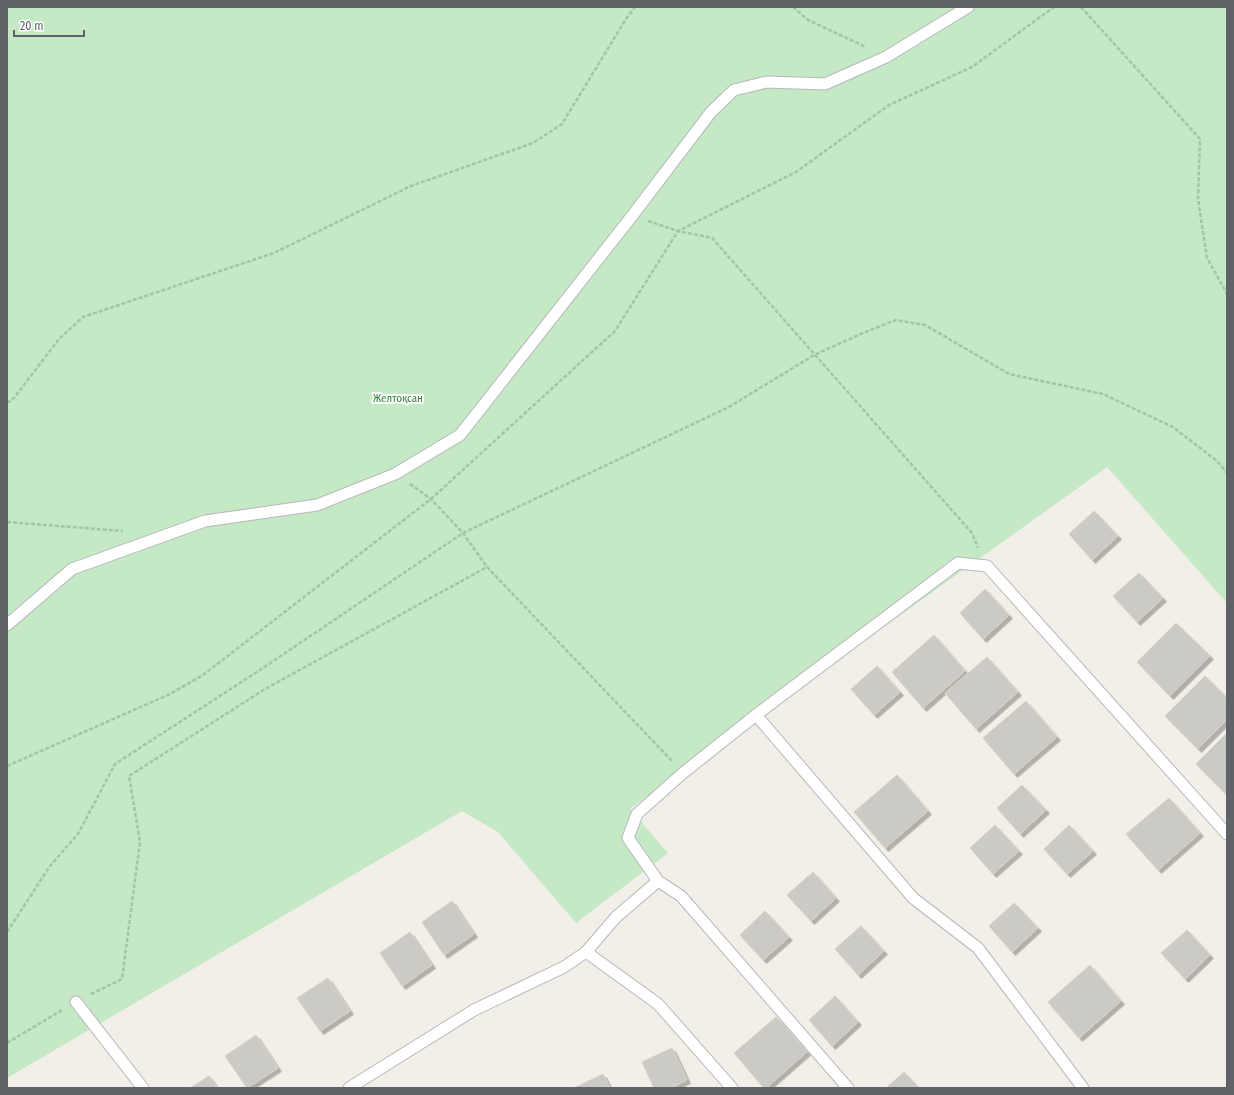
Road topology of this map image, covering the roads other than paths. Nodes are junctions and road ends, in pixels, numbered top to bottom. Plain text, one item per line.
1 (968, 7) edge
2 (7, 625) edge
3 (756, 715) junction
4 (1227, 834) edge
5 (658, 881) junction
6 (586, 952) junction
7 (76, 1002) road end
8 (143, 1088) edge
9 (350, 1088) edge
10 (732, 1088) edge
11 (848, 1088) edge
12 (1083, 1088) edge

1 - 2 lane
3 - 4 lane
3 - 5 lane
3 - 12 lane
5 - 6 lane
5 - 11 lane
6 - 9 lane
6 - 10 lane
7 - 8 lane

